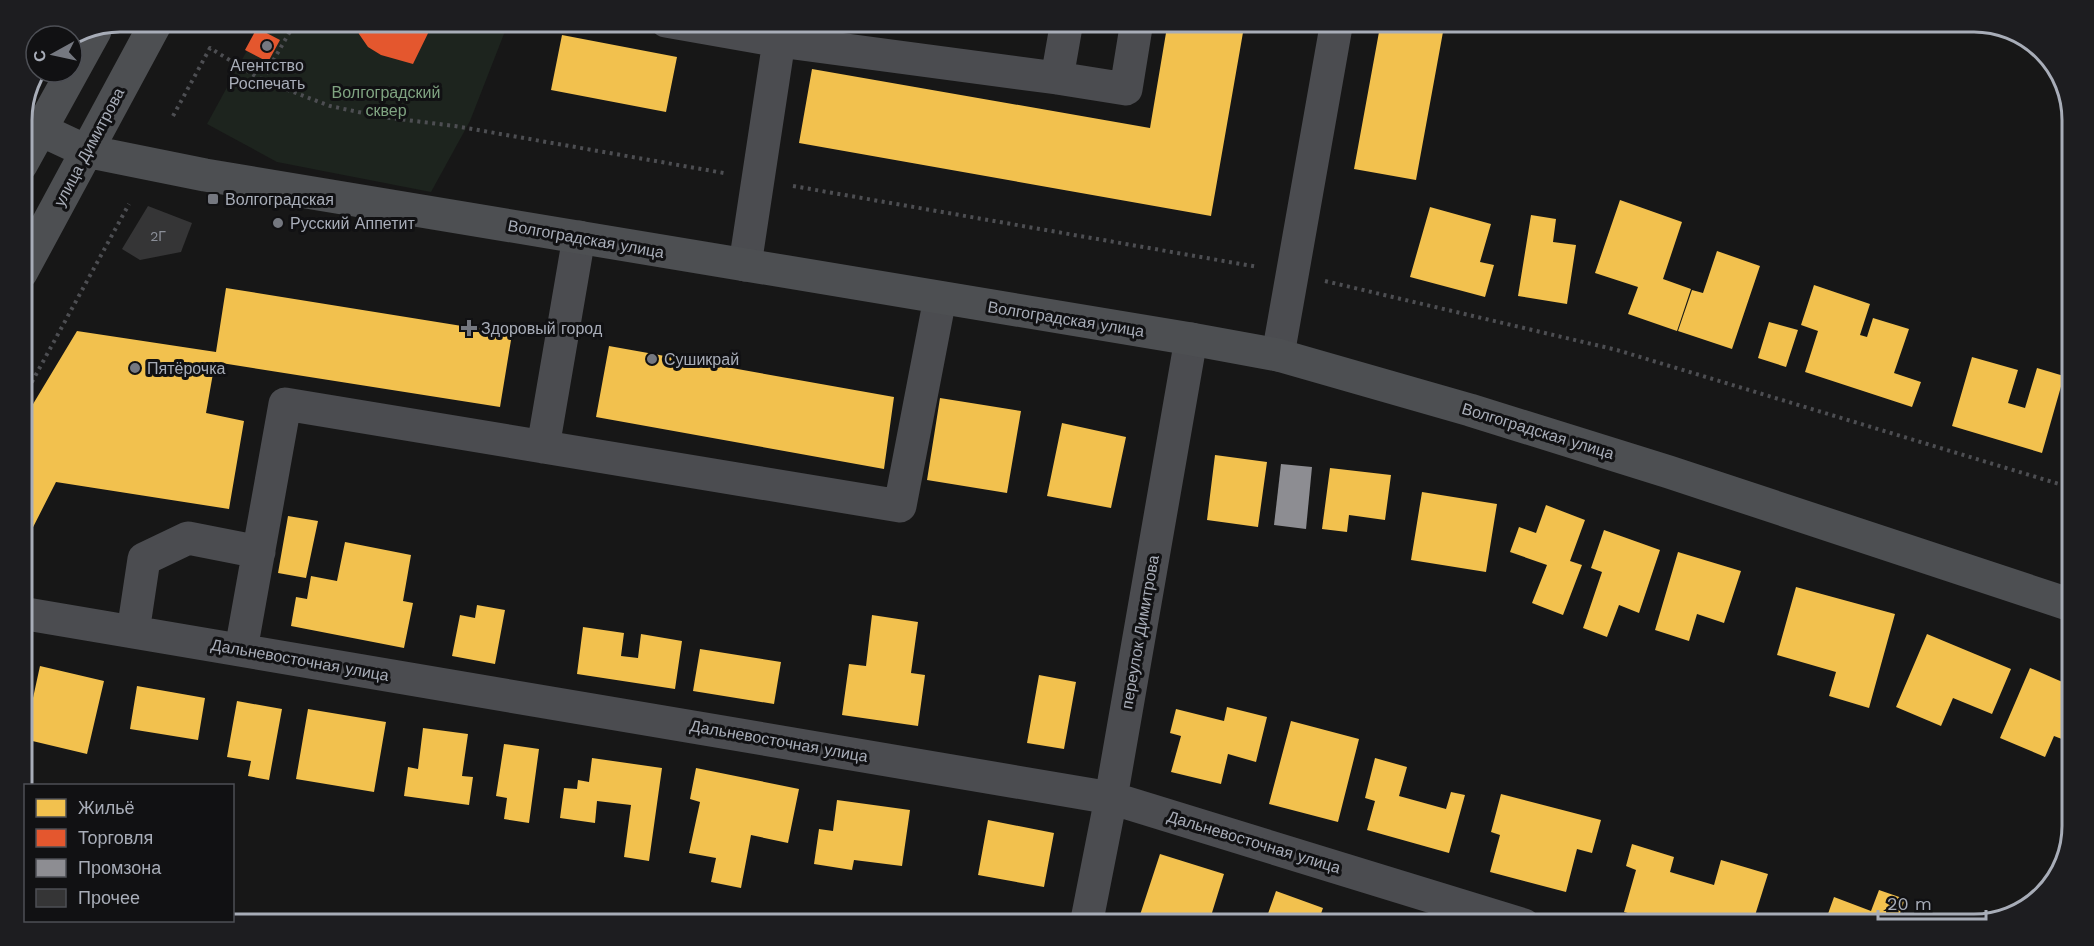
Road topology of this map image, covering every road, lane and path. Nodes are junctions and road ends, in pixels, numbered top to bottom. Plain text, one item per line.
1 (151, 32) edge
2 (290, 32) edge
3 (783, 32) edge
4 (789, 32) edge
5 (1065, 32) edge
6 (1135, 32) edge
7 (1335, 32) edge
8 (92, 36) edge
9 (1057, 78) junction
10 (262, 80) junction
11 (173, 116) dead end
12 (41, 130) junction
13 (32, 146) edge
14 (86, 151) junction
15 (759, 180) junction
16 (129, 204) dead end
17 (579, 237) junction
18 (32, 252) edge
19 (745, 265) junction
20 (1292, 273) junction
21 (940, 298) junction
22 (1191, 339) junction
23 (1278, 355) junction
24 (32, 382) edge
25 (543, 447) junction
26 (2062, 485) edge
27 (259, 552) junction
28 (2062, 602) edge
29 (32, 615) edge
30 (133, 632) junction
31 (241, 650) junction
32 (1111, 798) junction
33 (1088, 914) edge
34 (1488, 914) edge

1 - 14 main road, улица Димитрова
2 - 10 path
3 - 15 street
4 - 9 street
5 - 9 street
6 - 9 street
7 - 20 street
8 - 12 main road
10 - 11 path
10 - 15 path
12 - 13 main road
12 - 14 main road, Волгоградская улица
14 - 17 main road, Волгоградская улица
14 - 18 main road, улица Димитрова
15 - 19 street
15 - 20 path
16 - 24 path
17 - 19 main road, Волгоградская улица
17 - 25 street
19 - 21 main road, Волгоградская улица
20 - 23 street
20 - 26 path
21 - 22 main road, Волгоградская улица
21 - 25 street
22 - 23 main road, Волгоградская улица
22 - 32 street, переулок Димитрова
23 - 28 main road, Волгоградская улица
25 - 27 street
27 - 30 street
27 - 31 street
29 - 30 street, Дальневосточная улица
30 - 31 street, Дальневосточная улица
31 - 32 street, Дальневосточная улица
32 - 33 street, переулок Димитрова
32 - 34 street, Дальневосточная улица

